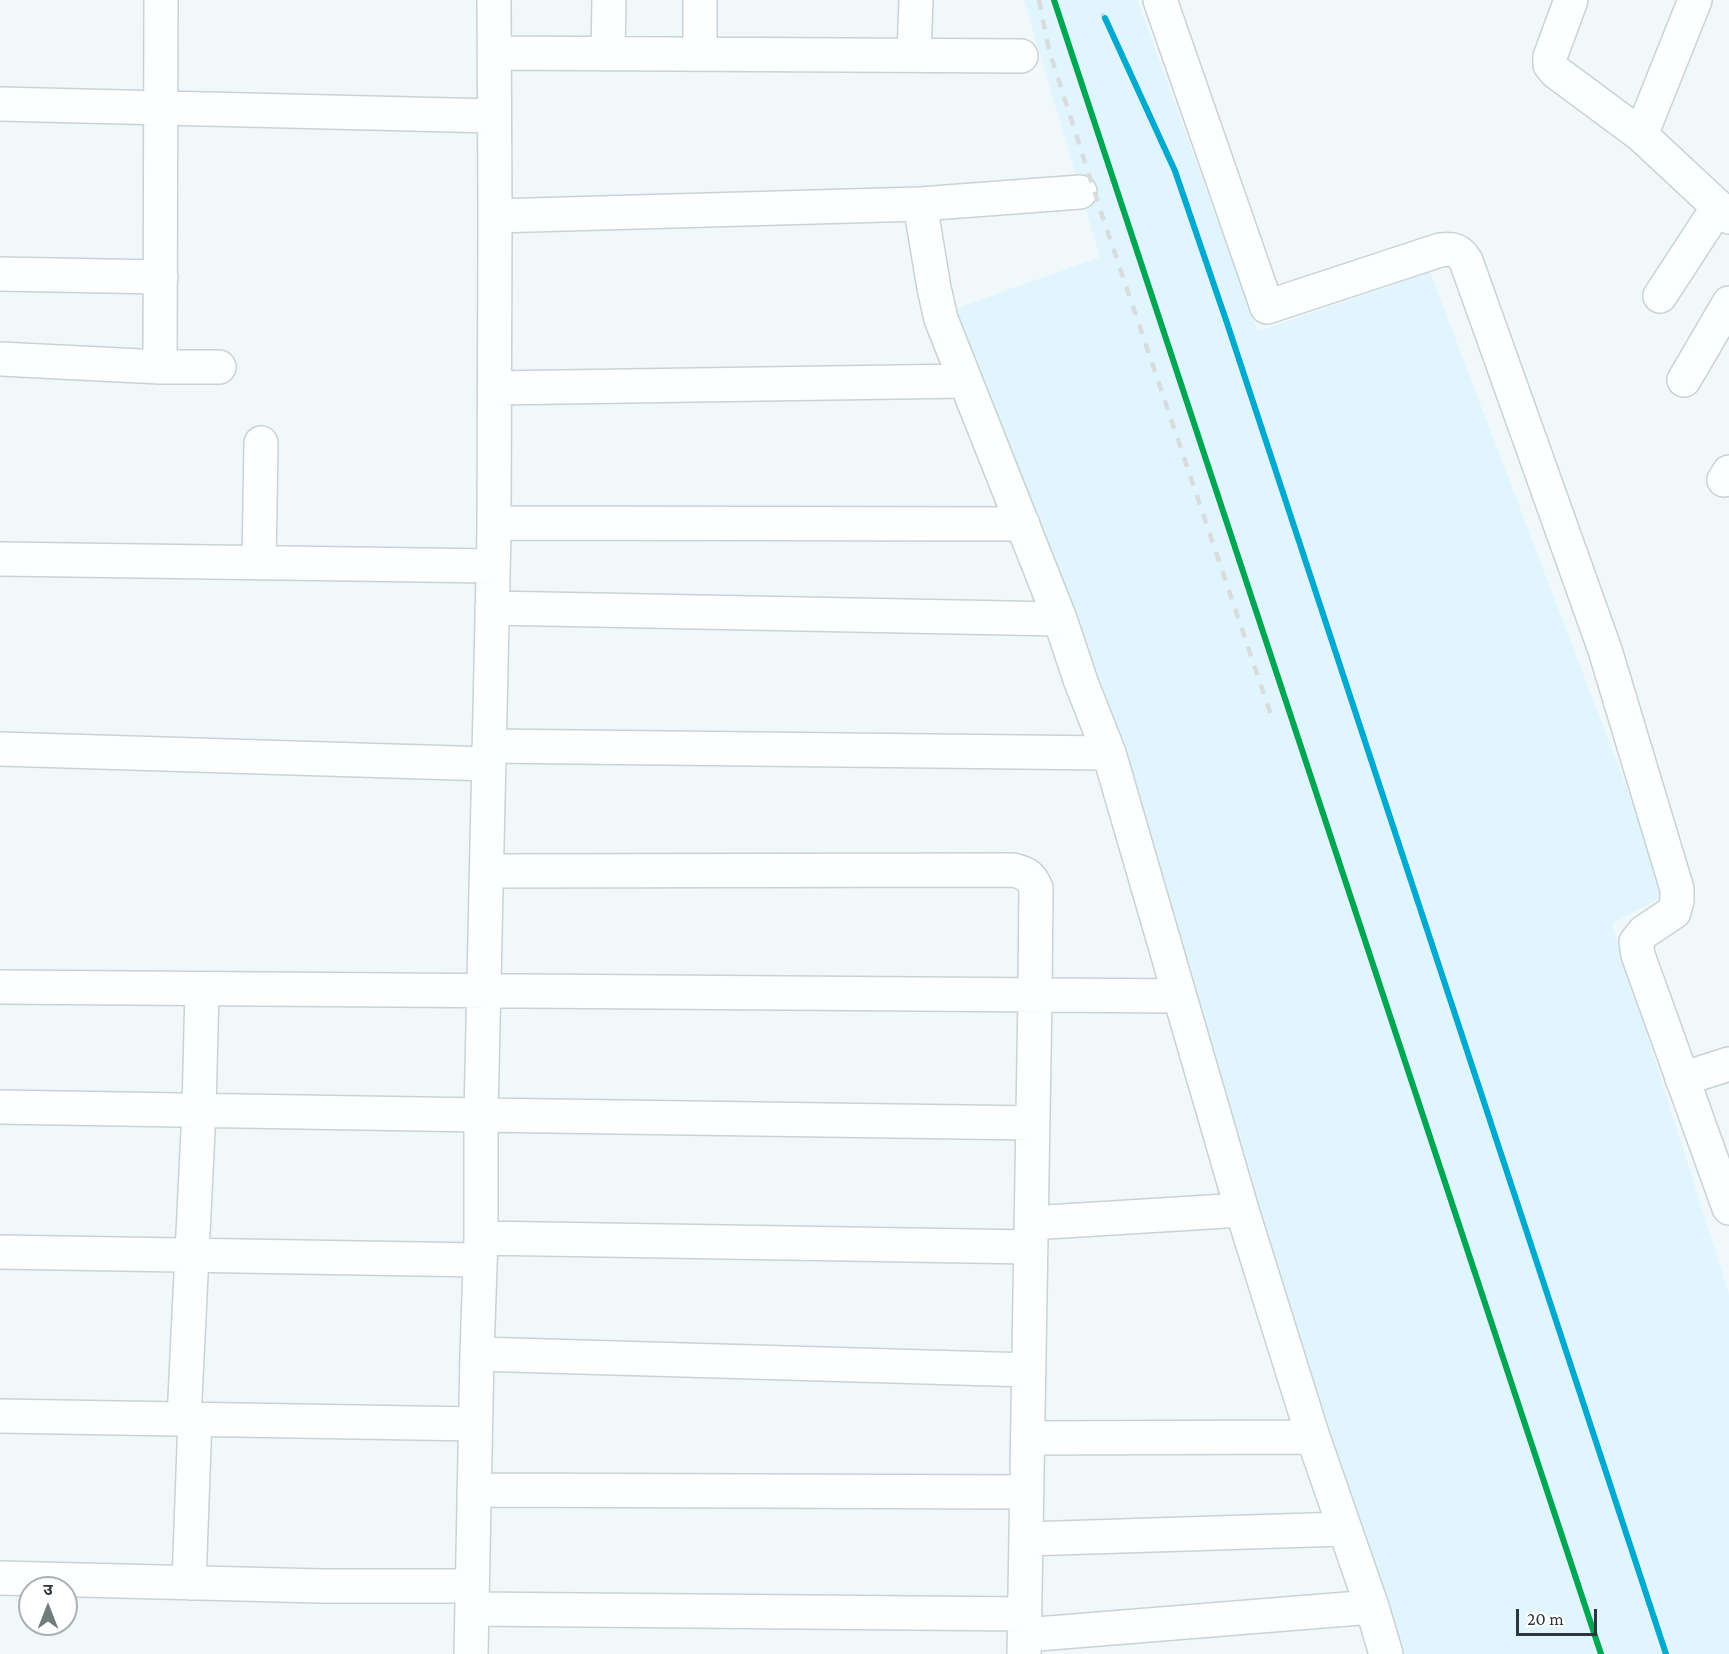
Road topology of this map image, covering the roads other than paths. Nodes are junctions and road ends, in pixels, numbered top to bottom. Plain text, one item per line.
1 (161, 0) edge
2 (494, 0) edge
3 (609, 0) edge
4 (700, 0) edge
5 (916, 0) edge
6 (1160, 0) edge
7 (1571, 0) edge
8 (1695, 0) edge
9 (494, 53) junction
10 (608, 54) junction
11 (700, 54) junction
12 (914, 55) junction
13 (1021, 56) dead end
14 (0, 104) edge
15 (160, 108) junction
16 (494, 116) junction
17 (1641, 135) junction
18 (1080, 192) dead end
19 (920, 204) junction
20 (1724, 212) edge
21 (495, 216) junction
22 (0, 274) edge
23 (160, 277) junction
24 (1660, 296) dead end
25 (1729, 303) edge
26 (0, 359) edge
27 (160, 367) junction
28 (219, 367) dead end
29 (1684, 380) dead end
30 (965, 381) junction
31 (494, 387) junction
32 (261, 442) dead end
33 (494, 523) junction
34 (1023, 524) junction
35 (0, 559) edge
36 (259, 563) junction
37 (493, 566) junction
38 (492, 608) junction
39 (1060, 619) junction
40 (0, 749) edge
41 (1109, 753) junction
42 (489, 755) junction
43 (486, 872) junction
44 (0, 987) edge
45 (202, 989) junction
46 (484, 992) junction
47 (1035, 995) junction
48 (1179, 996) junction
49 (1729, 1064) edge
50 (1682, 1079) junction
51 (0, 1107) edge
52 (199, 1110) junction
53 (481, 1115) junction
54 (1033, 1123) junction
55 (1718, 1145) edge
56 (1729, 1208) edge
57 (1242, 1210) junction
58 (1031, 1235) junction
59 (481, 1249) junction
60 (0, 1252) edge
61 (192, 1256) junction
62 (477, 1354) junction
63 (1029, 1370) junction
64 (0, 1416) edge
65 (189, 1419) junction
66 (475, 1424) junction
67 (1313, 1437) junction
68 (1028, 1438) junction
69 (474, 1490) junction
70 (1027, 1492) junction
71 (1344, 1529) junction
72 (1026, 1539) junction
73 (0, 1578) edge
74 (189, 1583) junction
75 (472, 1598) junction
76 (1372, 1607) junction
77 (1025, 1634) edge
78 (471, 1654) edge
79 (1386, 1654) edge

1 - 15 street
2 - 9 street
3 - 10 street
4 - 11 street
5 - 12 street
6 - 50 street
7 - 17 street
8 - 17 street
9 - 10 street
9 - 16 street
10 - 11 street
11 - 12 street
12 - 13 street
14 - 15 street
15 - 16 street
15 - 23 street
16 - 21 street
17 - 20 street
18 - 19 street
19 - 21 street
19 - 30 street
20 - 24 street
21 - 31 street
22 - 23 street
23 - 27 street
25 - 29 street
26 - 27 street
27 - 28 street
30 - 31 street
30 - 34 street
31 - 33 street
32 - 36 street
33 - 34 street
33 - 37 street
34 - 39 street
35 - 36 street
36 - 37 street
37 - 38 street
38 - 39 street
38 - 42 street
39 - 41 street
40 - 42 street
41 - 42 street
41 - 48 street
42 - 43 street
43 - 46 street
43 - 47 street
44 - 45 street
45 - 46 street
45 - 52 street
46 - 47 street
46 - 53 street
47 - 48 street
47 - 54 street
48 - 57 street
49 - 50 street
50 - 55 street
51 - 52 street
52 - 53 street
52 - 61 street
53 - 54 street
53 - 59 street
54 - 58 street
55 - 56 street
57 - 58 street
57 - 67 street
58 - 59 street
58 - 63 street
59 - 61 street
59 - 62 street
60 - 61 street
61 - 65 street
62 - 63 street
62 - 66 street
63 - 68 street
64 - 65 street
65 - 66 street
65 - 74 street
66 - 69 street
67 - 68 street
67 - 71 street
68 - 70 street
69 - 70 street
69 - 75 street
70 - 72 street
71 - 72 street
71 - 76 street
72 - 77 street
73 - 74 street
74 - 75 street
75 - 77 street
75 - 78 street
76 - 77 street
76 - 79 street

